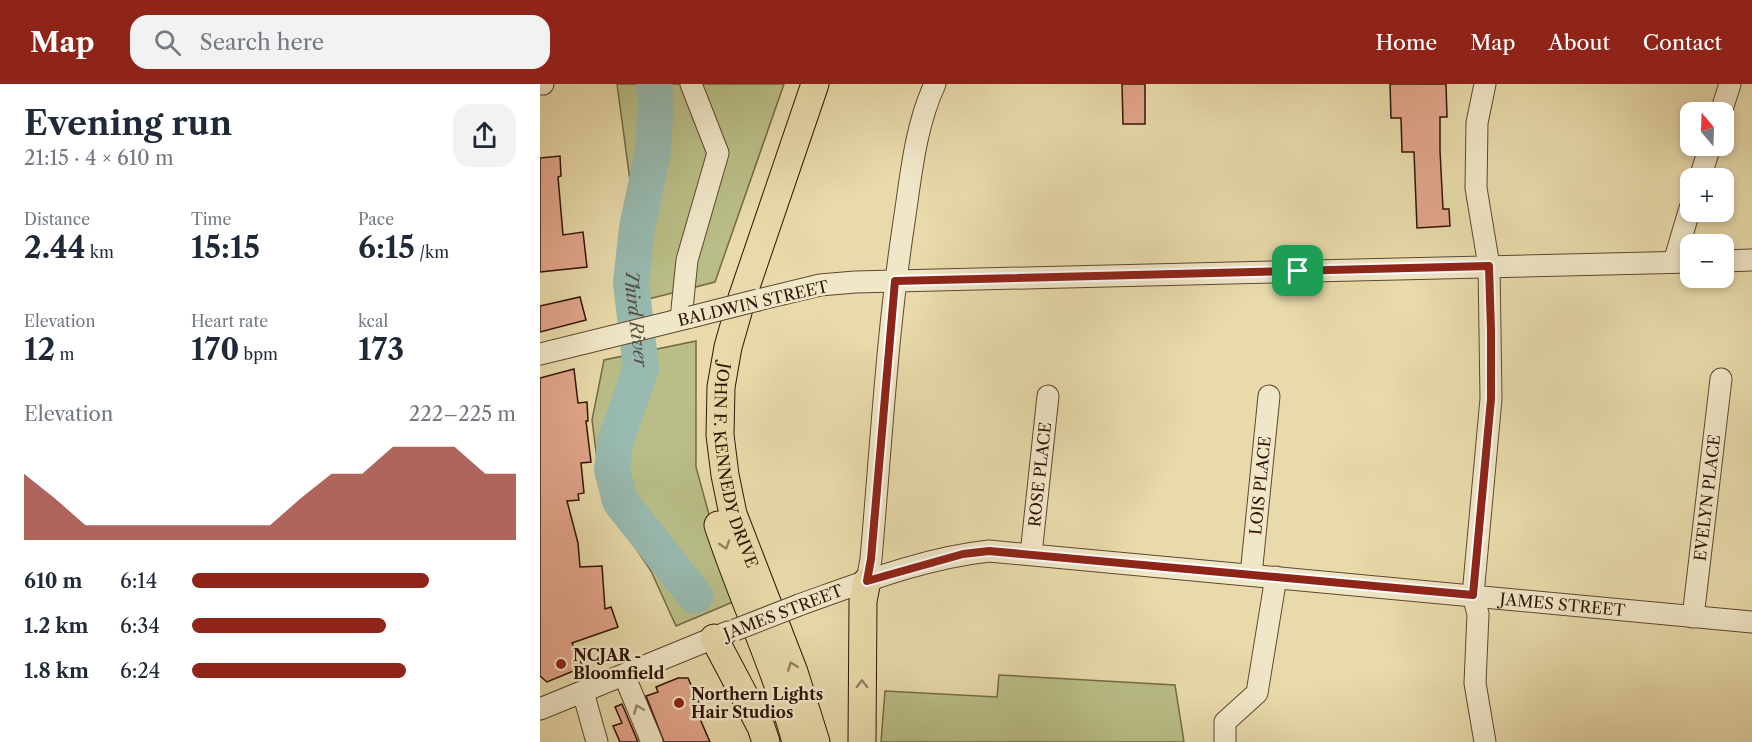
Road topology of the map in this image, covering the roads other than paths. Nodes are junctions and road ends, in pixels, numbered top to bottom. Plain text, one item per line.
1 (691, 84) edge
2 (796, 84) edge
3 (815, 84) edge
4 (935, 84) edge
5 (1485, 84) edge
6 (1730, 84) edge
7 (1724, 102) edge
8 (1752, 260) edge
9 (1734, 261) edge
10 (1680, 262) edge
11 (1489, 266) junction
12 (895, 281) junction
13 (686, 318) junction
14 (540, 354) edge
15 (1721, 380) dead end
16 (1048, 396) dead end
17 (1269, 396) dead end
18 (1031, 554) junction
19 (1251, 575) junction
20 (1276, 577) junction
21 (867, 581) junction
22 (1473, 595) junction
23 (1693, 617) junction
24 (1752, 622) edge
25 (725, 634) junction
26 (624, 675) junction
27 (583, 692) junction
28 (540, 709) edge
29 (597, 742) edge
30 (652, 742) edge
31 (766, 742) edge
32 (796, 742) edge
33 (816, 742) edge
34 (862, 742) edge
35 (1225, 742) edge
36 (1485, 742) edge

1 - 13 street
2 -> 32 main road, JOHN F. KENNEDY DRIVE
33 -> 3 main road, JOHN F. KENNEDY DRIVE
4 - 12 street
5 - 11 street
6 - 7 street
8 - 9 street
10 - 11 street, BALDWIN STREET
11 - 12 street, BALDWIN STREET
11 - 22 street
12 - 13 street, BALDWIN STREET, bridge
12 - 21 street
13 - 14 street, BALDWIN STREET
15 - 23 street, EVELYN PLACE
16 - 18 street, ROSE PLACE
17 - 19 street, LOIS PLACE
18 - 19 street, JAMES STREET
18 - 21 street, JAMES STREET
19 - 20 street, JAMES STREET
20 - 22 street, JAMES STREET
20 - 35 street
21 - 25 street, JAMES STREET, bridge
34 -> 21 main road
22 - 23 street, JAMES STREET
22 - 36 street
23 - 24 street, JAMES STREET
25 - 26 street, JAMES STREET
25 - 31 main road
26 - 27 street, JAMES STREET
30 -> 26 street
27 - 28 street, JAMES STREET
27 - 29 street

